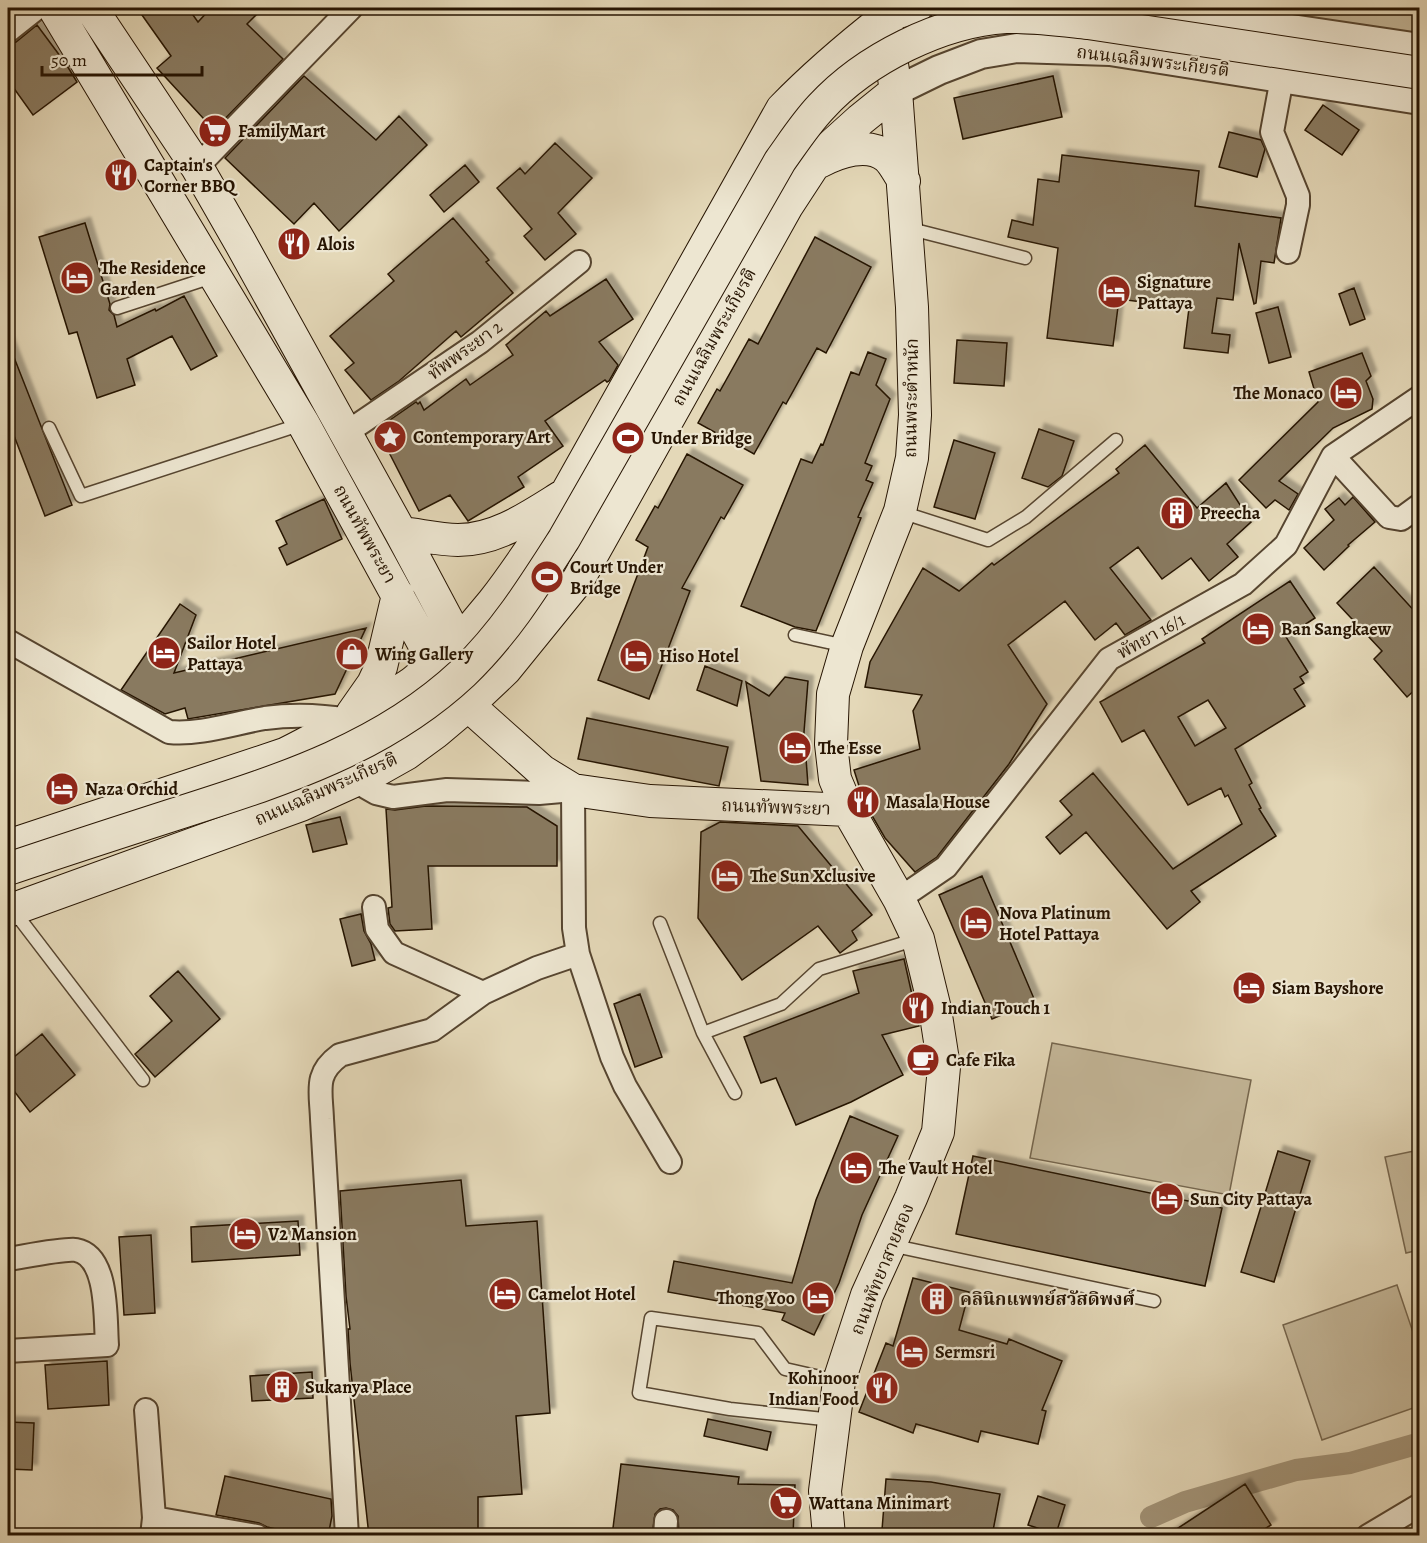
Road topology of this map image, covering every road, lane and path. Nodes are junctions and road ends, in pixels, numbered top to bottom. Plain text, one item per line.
1 (37, 8) edge
2 (54, 8) edge
3 (91, 8) edge
4 (351, 8) edge
5 (918, 8) edge
6 (1109, 8) edge
7 (1149, 8) edge
8 (884, 13) edge
9 (8, 31) edge
10 (1419, 48) edge
11 (1110, 51) junction
12 (1419, 74) edge
13 (1282, 78) junction
14 (896, 91) junction
15 (1419, 100) edge
16 (814, 165) junction
17 (197, 167) junction
18 (744, 176) junction
19 (904, 181) junction
20 (787, 206) junction
21 (906, 228) junction
22 (1288, 252) dead end
23 (1025, 258) dead end
24 (579, 262) dead end
25 (216, 276) junction
26 (117, 308) dead end
27 (1419, 397) edge
28 (303, 423) junction
29 (49, 428) dead end
30 (346, 433) junction
31 (1116, 440) dead end
32 (1334, 456) junction
33 (362, 462) junction
34 (335, 479) junction
35 (560, 503) junction
36 (1419, 505) edge
37 (900, 511) junction
38 (401, 533) junction
39 (604, 536) junction
40 (398, 595) junction
41 (795, 635) dead end
42 (8, 641) edge
43 (458, 643) junction
44 (847, 646) junction
45 (435, 664) junction
46 (477, 697) junction
47 (349, 720) junction
48 (285, 754) junction
49 (355, 781) junction
50 (573, 790) junction
51 (301, 805) junction
52 (848, 810) junction
53 (8, 846) edge
54 (8, 868) edge
55 (899, 899) junction
56 (374, 907) dead end
57 (10, 910) edge
58 (660, 923) dead end
59 (918, 939) junction
60 (578, 954) junction
61 (483, 993) junction
62 (703, 1033) junction
63 (143, 1080) dead end
64 (735, 1093) dead end
65 (670, 1162) dead end
66 (889, 1245) junction
67 (8, 1259) edge
68 (1154, 1301) dead end
69 (8, 1351) edge
70 (839, 1381) junction
71 (146, 1410) dead end
72 (833, 1420) junction
73 (1419, 1505) edge
74 (153, 1527) edge
75 (257, 1536) edge
76 (347, 1536) edge
77 (829, 1536) edge
78 (1368, 1536) edge

1 - 9 street
2 - 25 main road, ถนนทัพพระยา
3 - 17 main road, ถนนทัพพระยา
4 - 17 street
5 - 8 street
6 - 11 street
7 - 10 street
8 - 14 main road, ถนนพระตำหนัก
8 - 18 main road
11 - 13 street, ถนนเฉลิมพระเกียรติ
11 - 14 street, ถนนเฉลิมพระเกียรติ
12 - 54 main road, bridge
13 - 15 street, ถนนเฉลิมพระเกียรติ
13 - 22 street
14 - 16 main road, ถนนเฉลิมพระเกียรติ
14 - 19 main road, ถนนพระตำหนัก
16 - 19 main road
16 - 20 main road, ถนนเฉลิมพระเกียรติ
17 - 30 main road, ถนนทัพพระยา
18 - 20 main road
18 - 35 main road
19 - 21 main road, ถนนพระตำหนัก
20 - 39 main road, ถนนเฉลิมพระเกียรติ
21 - 23 lane
21 - 37 main road, ถนนพระตำหนัก
24 - 30 street, ทัพพระยา 2
25 - 26 lane
25 - 28 main road, ถนนทัพพระยา
27 - 32 street, พัทยา 16/1
28 - 29 lane
28 - 34 main road, ถนนทัพพระยา
30 - 33 main road, ถนนทัพพระยา
31 - 37 lane
32 - 36 street
32 - 55 street, พัทยา 16/1
33 - 34 street
33 - 38 main road, ถนนทัพพระยา
34 - 40 main road, ถนนทัพพระยา
35 - 38 main road
35 - 39 main road
35 - 43 main road
37 - 44 main road, ถนนพระตำหนัก
38 - 43 main road, ถนนทัพพระยา
39 - 46 main road, ถนนเฉลิมพระเกียรติ
40 - 45 main road, ถนนทัพพระยา
40 - 47 main road
41 - 44 lane
42 - 47 street
43 - 45 main road
43 - 46 main road, ถนนทัพพระยา
44 - 52 main road, ถนนพระตำหนัก
45 - 46 main road, ถนนทัพพระยา
45 - 47 main road
46 - 49 main road, ถนนเฉลิมพระเกียรติ
46 - 50 main road, ถนนทัพพระยา
47 - 48 main road
48 - 51 main road
48 - 53 main road
49 - 50 street
49 - 51 main road, ถนนเฉลิมพระเกียรติ
50 - 52 main road, ถนนทัพพระยา
50 - 60 street
51 - 57 main road, ถนนเฉลิมพระเกียรติ
52 - 55 main road, ถนนพัทยาสายสอง
55 - 59 main road, ถนนพัทยาสายสอง
56 - 61 street
57 - 63 lane
58 - 62 lane
59 - 62 lane
59 - 66 main road, ถนนพัทยาสายสอง
60 - 61 street
60 - 65 street
61 - 76 street
62 - 64 lane
66 - 68 lane
66 - 70 main road, ถนนพัทยาสายสอง
67 - 69 street
70 - 72 main road, ถนนพัทยาสายสอง
70 - 72 lane
71 - 74 street
72 - 77 main road, ถนนพัทยาสายสอง
73 - 78 street
74 - 75 street

